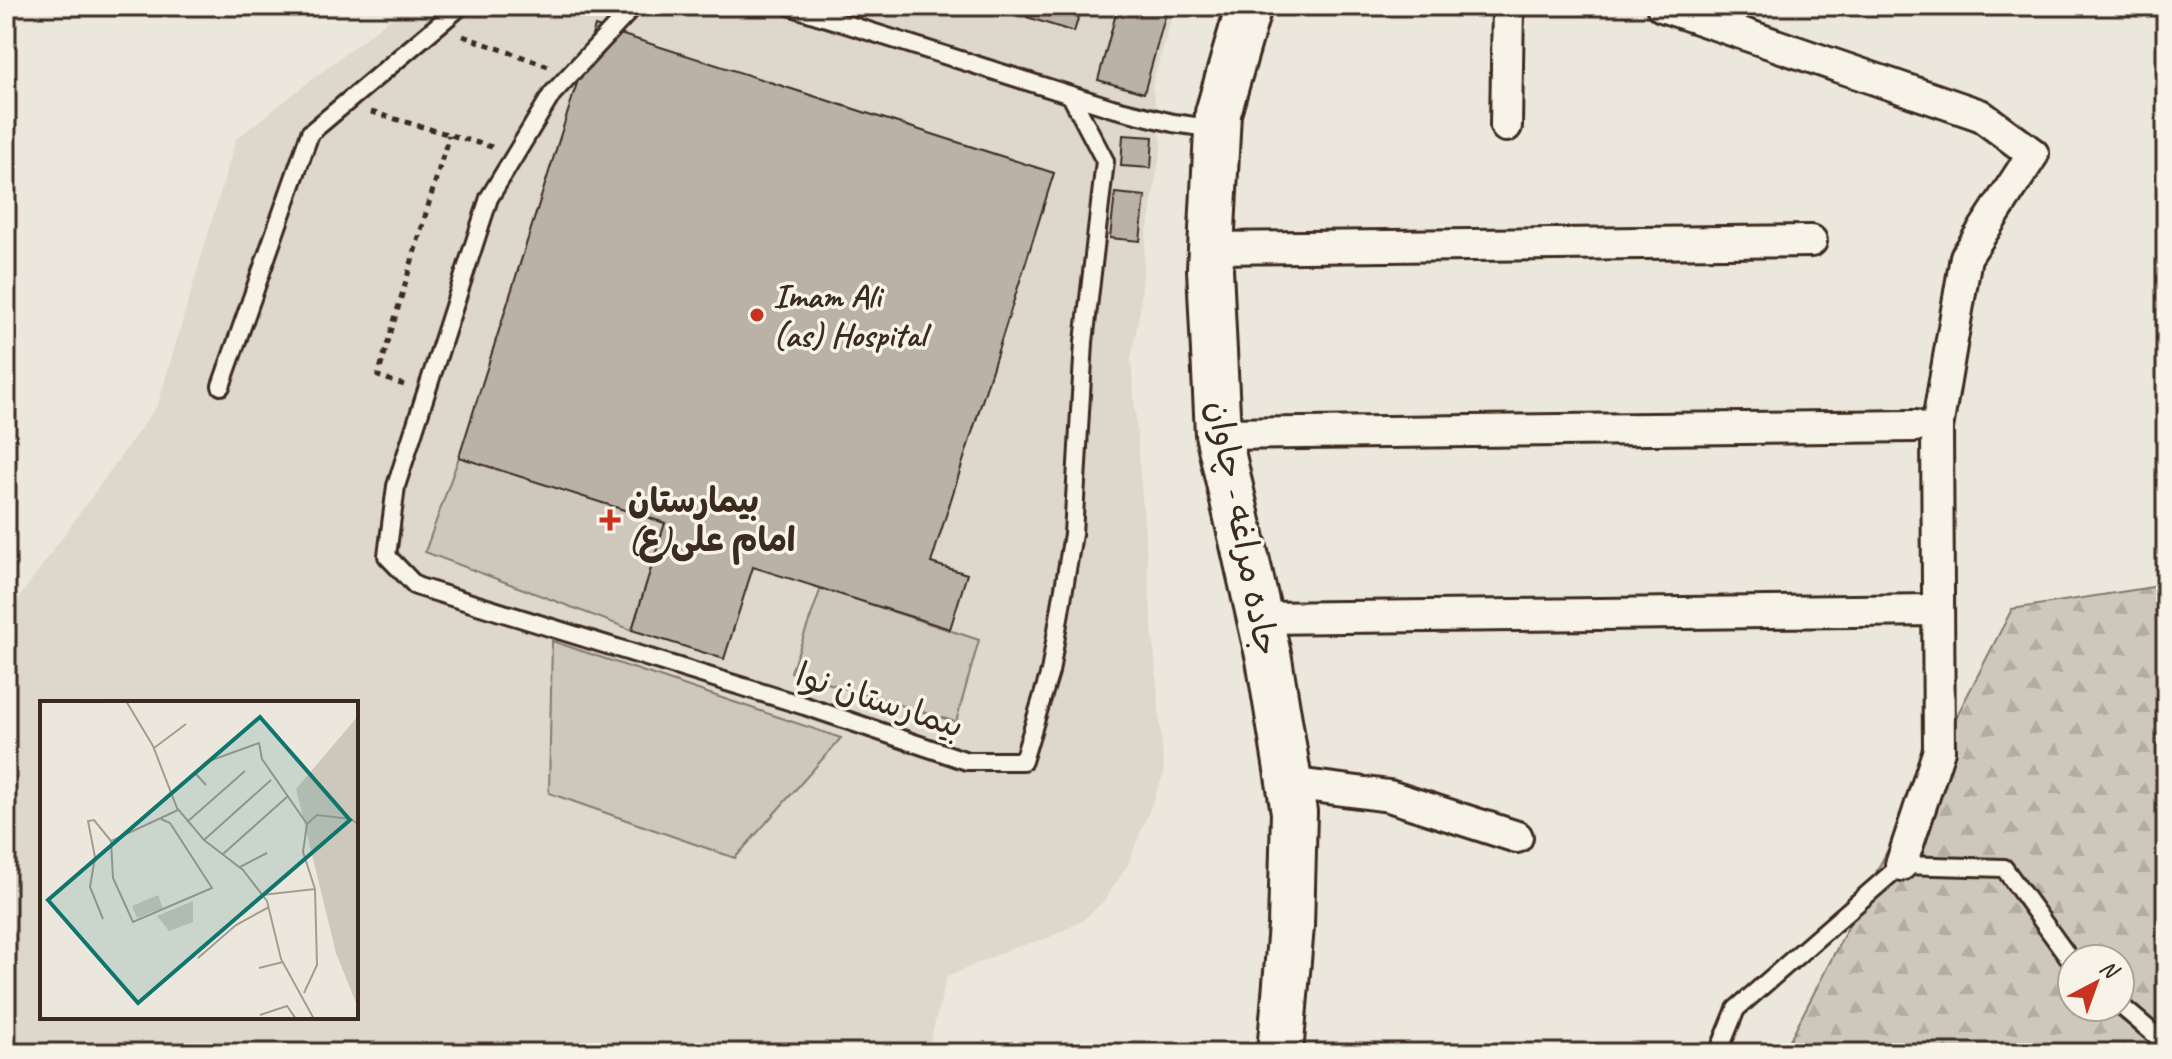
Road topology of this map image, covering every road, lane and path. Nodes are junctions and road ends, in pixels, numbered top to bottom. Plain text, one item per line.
1 (461, 6) edge
2 (634, 6) edge
3 (789, 6) edge
4 (1249, 6) edge
5 (1508, 6) edge
6 (1662, 6) edge
7 (436, 27) junction
8 (571, 74) junction
9 (1071, 96) junction
10 (344, 105) junction
11 (1506, 126) dead end
12 (1218, 129) junction
13 (449, 135) junction
14 (516, 154) junction
15 (1811, 241) dead end
16 (1211, 248) junction
17 (221, 386) dead end
18 (426, 392) junction
19 (1915, 426) dead end
20 (1218, 434) junction
21 (1937, 610) junction
22 (1259, 618) junction
23 (1289, 783) junction
24 (1517, 837) dead end
25 (1901, 865) junction
26 (2058, 943) edge
27 (2136, 1019) edge
28 (2166, 1044) edge
29 (1280, 1053) edge
30 (1718, 1053) edge

1 - 7 lane
2 - 8 lane, بیمارستان نوا
3 - 9 lane
4 - 12 street, جاده مراغه - چاوان
5 - 11 street
6 - 21 street
7 - 8 path
7 - 10 lane
8 - 14 lane, بیمارستان نوا
9 - 12 lane
9 - 18 lane, بیمارستان نوا
10 - 13 path
10 - 17 lane
12 - 16 street, جاده مراغه - چاوان
13 - 14 path
13 - 18 path
14 - 18 lane, بیمارستان نوا
15 - 16 street
16 - 20 street, جاده مراغه - چاوان
19 - 20 street
20 - 22 street, جاده مراغه - چاوان
21 - 22 street
21 - 25 street
22 - 23 street, جاده مراغه - چاوان
23 - 24 street
23 - 29 street, جاده مراغه - چاوان
25 - 26 lane
25 - 30 lane
27 - 28 lane

